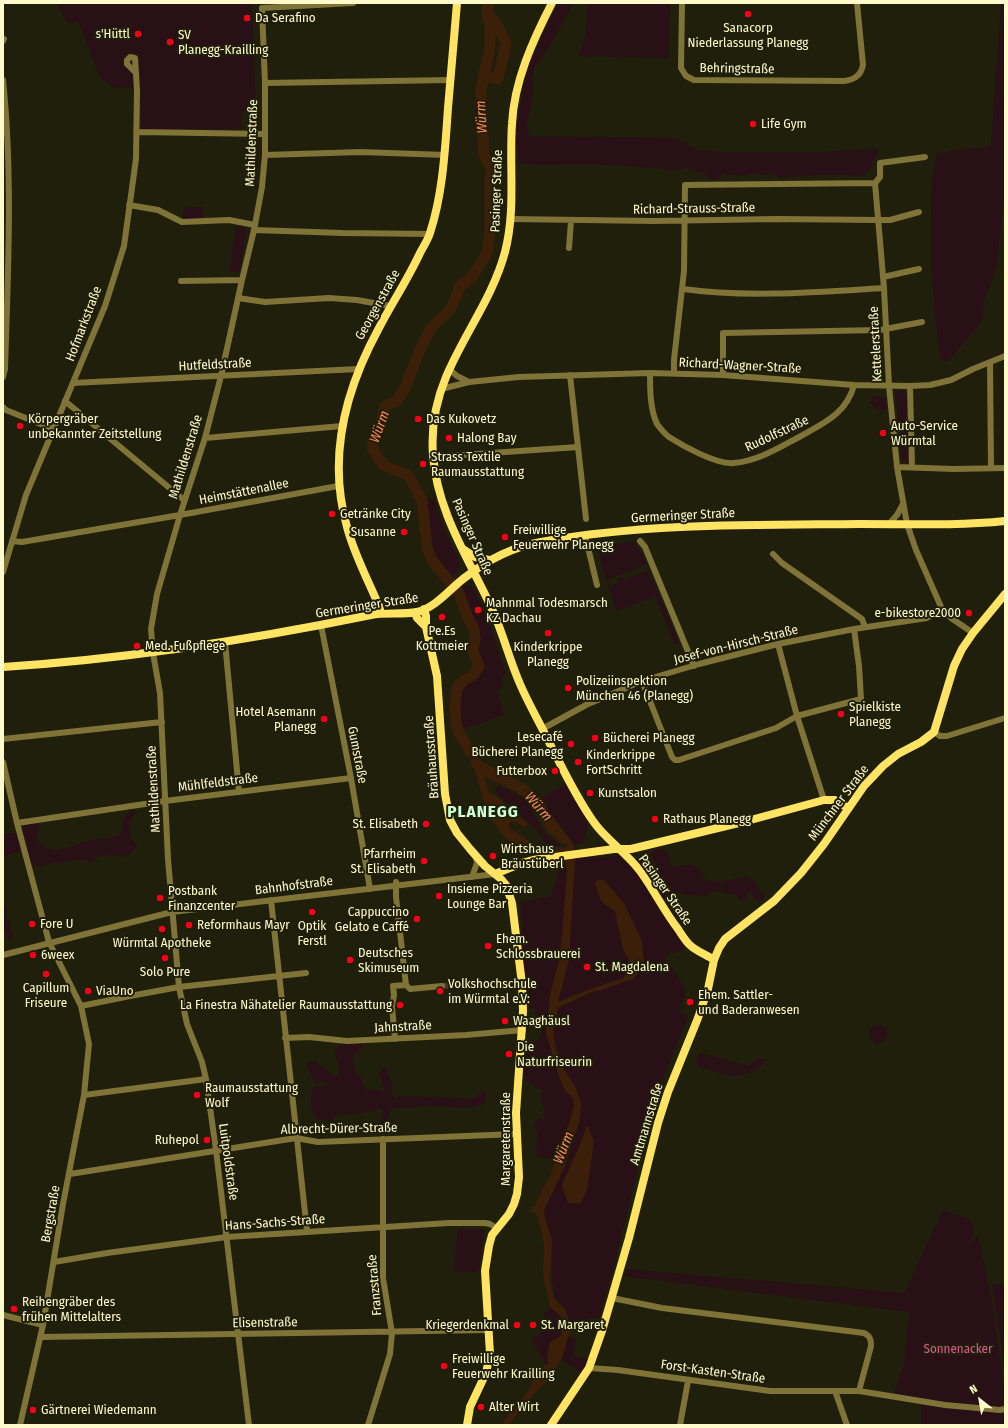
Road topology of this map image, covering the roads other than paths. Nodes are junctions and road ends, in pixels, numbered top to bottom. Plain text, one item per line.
1 (353, 3) edge
2 (457, 3) edge
3 (552, 3) edge
4 (682, 3) edge
5 (857, 3) edge
6 (136, 73) dead end
7 (3, 80) edge
8 (451, 80) junction
9 (265, 83) junction
10 (137, 132) junction
11 (265, 134) junction
12 (265, 154) junction
13 (445, 155) junction
14 (925, 157) dead end
15 (875, 183) junction
16 (129, 205) junction
17 (919, 212) dead end
18 (510, 219) junction
19 (878, 220) junction
20 (571, 221) junction
21 (685, 221) junction
22 (255, 227) junction
23 (430, 234) junction
24 (569, 248) dead end
25 (918, 269) dead end
26 (883, 277) junction
27 (242, 280) junction
28 (181, 281) dead end
29 (884, 288) junction
30 (683, 289) junction
31 (238, 298) junction
32 (390, 306) junction
33 (922, 322) dead end
34 (885, 330) junction
35 (1005, 356) edge
36 (990, 362) junction
37 (358, 369) junction
38 (449, 369) junction
39 (650, 373) junction
40 (674, 373) junction
41 (570, 375) junction
42 (722, 375) junction
43 (221, 376) junction
44 (3, 377) edge
45 (468, 382) junction
46 (73, 383) junction
47 (854, 385) junction
48 (889, 386) junction
49 (910, 386) junction
50 (441, 389) junction
51 (65, 401) junction
52 (3, 407) edge
53 (342, 426) junction
54 (53, 429) junction
55 (205, 438) junction
56 (578, 447) junction
57 (433, 457) junction
58 (897, 467) junction
59 (912, 467) junction
60 (991, 468) junction
61 (1005, 468) edge
62 (338, 486) junction
63 (184, 500) junction
64 (903, 504) junction
65 (180, 515) junction
66 (586, 519) dead end
67 (1005, 520) edge
68 (889, 524) junction
69 (907, 524) junction
70 (585, 535) junction
71 (12, 541) junction
72 (640, 541) dead end
73 (461, 548) junction
74 (773, 554) dead end
75 (489, 560) junction
76 (473, 571) junction
77 (3, 572) edge
78 (597, 585) dead end
79 (1005, 594) edge
80 (424, 609) junction
81 (942, 609) junction
82 (415, 612) junction
83 (381, 613) junction
84 (321, 625) junction
85 (426, 627) junction
86 (865, 627) junction
87 (854, 629) junction
88 (973, 633) junction
89 (225, 642) junction
90 (778, 644) junction
91 (153, 653) junction
92 (694, 666) junction
93 (3, 667) edge
94 (642, 680) junction
95 (797, 716) junction
96 (1003, 721) edge
97 (162, 722) junction
98 (542, 729) junction
99 (934, 732) junction
100 (3, 739) edge
101 (3, 762) edge
102 (350, 778) junction
103 (239, 792) junction
104 (824, 800) junction
105 (165, 801) junction
106 (848, 808) junction
107 (17, 822) junction
108 (604, 834) junction
109 (622, 850) junction
110 (598, 852) junction
111 (476, 857) junction
112 (495, 874) junction
113 (472, 877) junction
114 (397, 884) junction
115 (370, 889) junction
116 (271, 900) junction
117 (172, 912) junction
118 (49, 942) junction
119 (3, 955) edge
120 (714, 960) junction
121 (306, 973) dead end
122 (278, 976) junction
123 (406, 985) junction
124 (442, 986) tunnel mouth
125 (180, 987) junction
126 (81, 1006) junction
127 (522, 1031) junction
128 (285, 1038) junction
129 (395, 1039) junction
130 (206, 1079) junction
131 (84, 1095) junction
132 (516, 1134) junction
133 (296, 1138) junction
134 (383, 1139) junction
135 (216, 1150) junction
136 (70, 1174) junction
137 (383, 1227) junction
138 (497, 1228) junction
139 (307, 1231) junction
140 (227, 1237) junction
141 (54, 1262) junction
142 (612, 1298) junction
143 (3, 1315) edge
144 (44, 1325) junction
145 (489, 1330) junction
146 (392, 1333) junction
147 (238, 1335) junction
148 (41, 1337) junction
149 (588, 1368) junction
150 (688, 1381) junction
151 (835, 1391) junction
152 (859, 1391) junction
153 (1005, 1409) edge
154 (20, 1425) edge
155 (249, 1425) edge
156 (368, 1425) edge
157 (467, 1425) edge
158 (551, 1425) edge
159 (680, 1425) edge
160 (847, 1425) edge

1 - 9 street, Mathildenstraße
2 - 8 main road, Georgenstraße
3 - 18 main road, Pasinger Straße
4 - 5 street, Behringstraße
6 - 10 street, Hofmarkstraße
7 - 44 street
8 - 9 street
8 - 13 main road, Georgenstraße
9 - 11 street, Mathildenstraße
10 - 11 street
10 - 16 street, Hofmarkstraße
11 - 12 street, Mathildenstraße
12 - 13 street
12 - 22 street, Mathildenstraße
13 - 23 main road, Georgenstraße
14 - 15 street
15 - 19 street, Kettelerstraße
15 - 21 street
16 - 22 street
16 - 46 street, Hofmarkstraße
17 - 19 street, Richard-Strauss-Straße
18 - 20 street, Richard-Strauss-Straße
18 - 38 main road, Pasinger Straße
19 - 21 street, Richard-Strauss-Straße
19 - 26 street, Kettelerstraße
20 - 21 street, Richard-Strauss-Straße
20 - 24 street
21 - 30 street
22 - 23 street
22 - 27 street, Mathildenstraße
23 - 32 main road, Georgenstraße
25 - 26 street
26 - 29 street, Kettelerstraße
27 - 28 street
27 - 31 street, Mathildenstraße
29 - 30 street
29 - 34 street, Kettelerstraße
30 - 40 street
31 - 32 street
31 - 43 street, Mathildenstraße
32 - 37 main road, Georgenstraße
33 - 34 street
34 - 42 street
34 - 48 street, Kettelerstraße
35 - 36 street, Richard-Wagner-Straße
36 - 49 street, Richard-Wagner-Straße
36 - 60 street
37 - 43 street, Hutfeldstraße
37 - 53 main road, Georgenstraße
38 - 45 street
38 - 50 main road, Pasinger Straße
39 - 40 street, Richard-Wagner-Straße
39 - 41 street, Richard-Wagner-Straße
39 - 47 street, Rudolfstraße
40 - 42 street, Richard-Wagner-Straße
41 - 45 street, Richard-Wagner-Straße
41 - 56 street
42 - 47 street, Richard-Wagner-Straße
43 - 46 street, Hutfeldstraße
43 - 55 street, Mathildenstraße
45 - 50 street, Richard-Wagner-Straße
46 - 51 street, Hofmarkstraße
47 - 48 street, Richard-Wagner-Straße
48 - 49 street, Richard-Wagner-Straße
48 - 58 street, Kettelerstraße
49 - 59 street
50 - 57 main road, Pasinger Straße
51 - 54 street, Hofmarkstraße
51 - 63 street
52 - 54 street
53 - 55 street
53 - 62 main road, Georgenstraße
54 - 71 street, Hofmarkstraße
55 - 63 street, Mathildenstraße
56 - 57 street
56 - 66 street
57 - 73 main road, Pasinger Straße
58 - 59 street
58 - 64 street, Kettelerstraße
59 - 60 street
60 - 61 street
62 - 65 street, Heimstättenallee
62 - 83 main road, Georgenstraße
63 - 65 street, Mathildenstraße
64 - 68 street
64 - 69 street, Kettelerstraße
65 - 71 street, Heimstättenallee
65 - 91 street, Mathildenstraße
67 - 69 main road, Germeringer Straße
68 - 69 main road, Germeringer Straße
68 - 70 main road, Germeringer Straße
69 - 81 street, Kettelerstraße
70 - 75 main road, Germeringer Straße
70 - 78 street
71 - 77 street, Hofmarkstraße
72 - 92 street
73 - 75 main road
73 - 76 main road, Pasinger Straße
74 - 86 street
75 - 76 main road, Germeringer Straße
76 - 80 main road, Germeringer Straße
76 - 98 main road, Pasinger Straße
79 - 88 main road
80 - 82 main road, Germeringer Straße
80 - 85 main road, Bräuhausstraße
81 - 86 street, Josef-von-Hirsch-Straße
81 - 88 street, Kettelerstraße
82 - 83 main road, Germeringer Straße
82 - 85 main road, Bräuhausstraße
83 - 84 main road, Germeringer Straße
84 - 89 main road, Germeringer Straße
84 - 102 street, Gumstraße
85 - 111 main road, Bräuhausstraße
86 - 87 street, Josef-von-Hirsch-Straße
87 - 90 street, Josef-von-Hirsch-Straße
87 - 95 street
88 - 99 main road
89 - 91 main road, Germeringer Straße
89 - 103 street
90 - 92 street, Josef-von-Hirsch-Straße
90 - 95 street
91 - 93 main road, Germeringer Straße
91 - 97 street, Mathildenstraße
92 - 94 street, Josef-von-Hirsch-Straße
94 - 95 street
94 - 98 street, Josef-von-Hirsch-Straße
95 - 104 street
96 - 99 street
97 - 100 street
97 - 105 street, Mathildenstraße
98 - 108 main road, Pasinger Straße
99 - 106 main road, Münchner Straße
101 - 107 street
102 - 103 street, Mühlfeldstraße
102 - 115 street, Gumstraße
103 - 105 street, Mühlfeldstraße
104 - 106 main road, Bahnhofstraße
104 - 109 main road, Bahnhofstraße
105 - 107 street, Mühlfeldstraße
105 - 117 street, Mathildenstraße
106 - 120 main road, Münchner Straße
107 - 118 street
108 - 109 main road, Pasinger Straße
108 - 110 main road
109 - 110 main road, Bahnhofstraße
109 - 120 main road, Pasinger Straße
110 - 112 main road, Bahnhofstraße
111 - 112 main road, Bräuhausstraße
111 - 113 street
112 - 113 street, Bahnhofstraße
112 - 127 main road, Bräuhausstraße
113 - 114 street, Bahnhofstraße
114 - 115 street, Bahnhofstraße
114 - 123 street
115 - 116 street, Bahnhofstraße
116 - 117 street, Bahnhofstraße
116 - 122 street
117 - 118 street, Bahnhofstraße
117 - 125 street, Mathildenstraße
118 - 119 street, Bahnhofstraße
118 - 126 street, Bergstraße
120 - 142 main road, Amtmannstraße
121 - 122 street
122 - 125 street
122 - 128 street
123 - 124 street
123 - 129 street
125 - 126 street
125 - 130 street, Luitpoldstraße
126 - 131 street, Bergstraße
127 - 129 street, Jahnstraße
127 - 132 main road, Margaretenstraße
128 - 129 street, Jahnstraße
128 - 133 street
130 - 131 street
130 - 135 street, Luitpoldstraße
131 - 136 street, Bergstraße
132 - 134 street, Albrecht-Dürer-Straße
132 - 138 main road, Margaretenstraße
133 - 134 street, Albrecht-Dürer-Straße
133 - 135 street, Albrecht-Dürer-Straße
133 - 139 street
134 - 137 street, Franzstraße
135 - 136 street, Albrecht-Dürer-Straße
135 - 140 street, Luitpoldstraße
136 - 141 street, Bergstraße
137 - 138 street, Hans-Sachs-Straße
137 - 139 street, Hans-Sachs-Straße
137 - 146 street, Franzstraße
138 - 145 main road, Margaretenstraße
139 - 140 street, Hans-Sachs-Straße
140 - 141 street, Hans-Sachs-Straße
140 - 147 street, Luitpoldstraße
141 - 144 street, Bergstraße
142 - 149 main road, Amtmannstraße
142 - 152 street
143 - 144 street
144 - 148 street, Bergstraße
145 - 146 street, Elisenstraße
145 - 157 main road, Margaretenstraße
146 - 147 street, Elisenstraße
146 - 156 street, Franzstraße
147 - 148 street, Elisenstraße
147 - 155 street, Luitpoldstraße
148 - 154 street, Bergstraße
149 - 150 street, Forst-Kasten-Straße
149 - 158 main road, Amtmannstraße
150 - 151 street, Forst-Kasten-Straße
150 - 159 street
151 - 152 street, Forst-Kasten-Straße
151 - 160 street
152 - 153 street, Forst-Kasten-Straße

